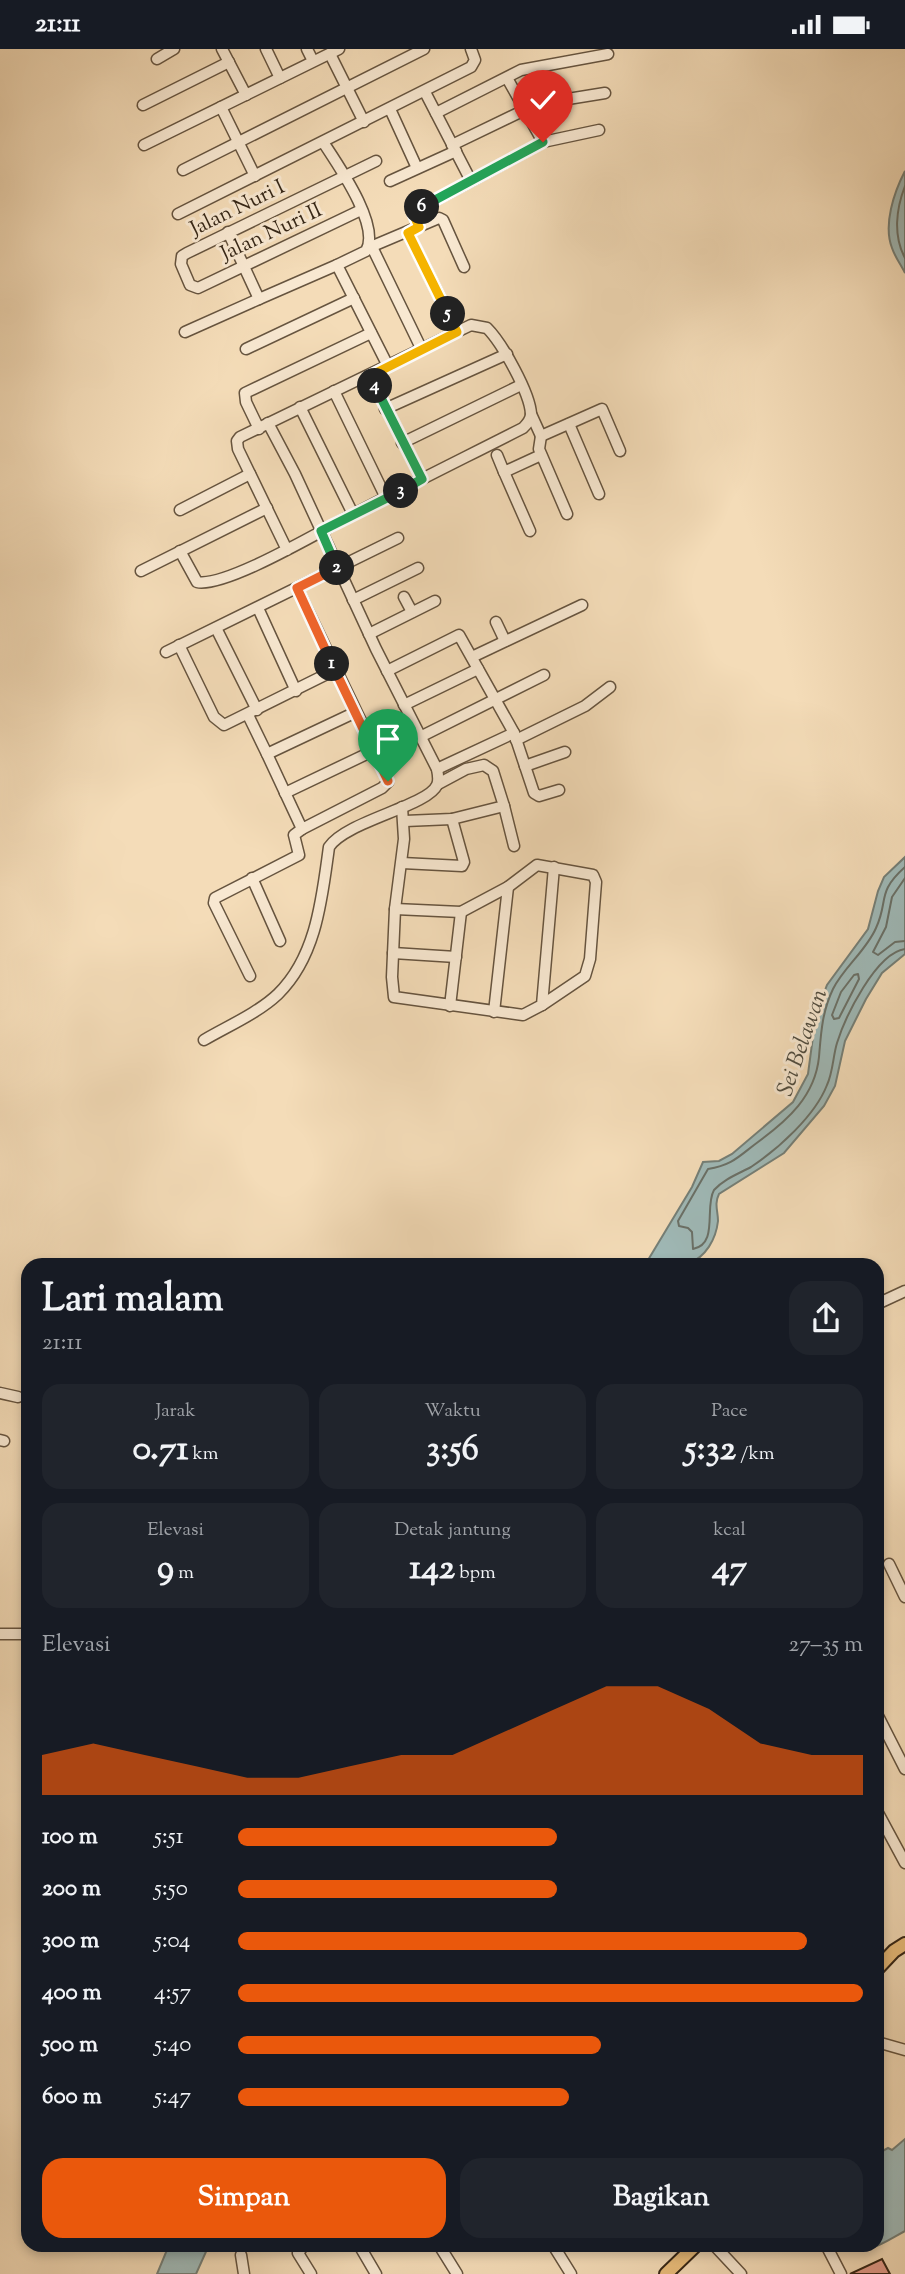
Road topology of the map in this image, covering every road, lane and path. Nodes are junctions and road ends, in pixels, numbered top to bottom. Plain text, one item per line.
1 (174, 49) edge
2 (222, 49) edge
3 (266, 49) edge
4 (307, 49) edge
5 (424, 49) edge
6 (471, 49) edge
7 (334, 52) edge
8 (608, 54) dead end
9 (157, 59) dead end
10 (313, 61) junction
11 (229, 62) junction
12 (280, 78) junction
13 (507, 78) junction
14 (346, 87) junction
15 (425, 92) junction
16 (605, 93) dead end
17 (246, 96) junction
18 (143, 105) dead end
19 (221, 107) junction
20 (390, 109) junction
21 (525, 110) junction
22 (436, 113) junction
23 (364, 122) junction
24 (598, 130) dead end
25 (238, 142) junction
26 (323, 142) junction
27 (543, 142) junction
28 (144, 145) dead end
29 (454, 148) junction
30 (376, 161) dead end
31 (417, 168) junction
32 (183, 170) dead end
33 (255, 176) junction
34 (346, 178) junction
35 (390, 181) dead end
36 (471, 181) junction
37 (361, 210) junction
38 (178, 214) dead end
39 (419, 227) junction
40 (228, 232) junction
41 (408, 233) junction
42 (370, 247) junction
43 (337, 265) junction
44 (244, 266) junction
45 (464, 267) dead end
46 (198, 288) joint
47 (354, 298) junction
48 (259, 299) junction
49 (185, 332) dead end
50 (457, 332) junction
51 (371, 333) junction
52 (421, 348) junction
53 (246, 349) dead end
54 (507, 353) junction
55 (388, 366) junction
56 (370, 376) junction
57 (521, 385) junction
58 (334, 391) junction
59 (300, 407) junction
60 (385, 409) junction
61 (531, 414) junction
62 (569, 423) junction
63 (263, 426) junction
64 (541, 436) junction
65 (402, 443) junction
66 (620, 451) dead end
67 (497, 455) dead end
68 (541, 455) junction
69 (504, 472) junction
70 (250, 474) junction
71 (422, 479) junction
72 (599, 494) dead end
73 (386, 498) junction
74 (267, 508) junction
75 (180, 510) dead end
76 (353, 514) junction
77 (567, 514) dead end
78 (321, 531) junction
79 (530, 531) dead end
80 (398, 538) dead end
81 (287, 550) junction
82 (180, 551) junction
83 (337, 568) junction
84 (418, 568) dead end
85 (141, 571) dead end
86 (297, 588) junction
87 (404, 597) dead end
88 (353, 600) junction
89 (435, 601) dead end
90 (582, 605) dead end
91 (258, 608) junction
92 (412, 612) junction
93 (496, 622) dead end
94 (216, 628) junction
95 (369, 634) junction
96 (505, 641) junction
97 (179, 645) junction
98 (166, 652) dead end
99 (472, 657) junction
100 (478, 669) junction
101 (335, 670) junction
102 (387, 671) junction
103 (544, 675) dead end
104 (610, 687) dead end
105 (296, 691) junction
106 (498, 700) junction
107 (404, 705) junction
108 (252, 712) junction
109 (356, 712) junction
110 (422, 736) junction
111 (515, 736) junction
112 (375, 750) junction
113 (565, 752) dead end
114 (267, 754) junction
115 (525, 766) junction
116 (438, 769) junction
117 (438, 784) junction
118 (559, 790) dead end
119 (285, 793) junction
120 (504, 806) junction
121 (402, 807) junction
122 (452, 819) junction
123 (405, 821) junction
124 (302, 829) junction
125 (514, 846) dead end
126 (402, 863) junction
127 (554, 867) junction
128 (252, 879) junction
129 (508, 887) junction
130 (395, 909) junction
131 (461, 912) junction
132 (280, 941) dead end
133 (393, 953) junction
134 (456, 957) junction
135 (250, 976) dead end
136 (542, 1005) junction
137 (450, 1006) junction
138 (494, 1012) junction
139 (204, 1040) dead end
140 (905, 1291) edge
141 (884, 1301) edge
142 (0, 1393) edge
143 (18, 1397) dead end
144 (889, 1564) dead end
145 (905, 1597) edge
146 (0, 1633) edge
147 (21, 1634) edge
148 (884, 1728) edge
149 (905, 1769) edge
150 (884, 1824) edge
151 (905, 1863) edge
152 (905, 1944) edge
153 (884, 1961) edge
154 (884, 2044) edge
155 (905, 2050) edge
156 (299, 2252) edge
157 (363, 2252) edge
158 (443, 2252) edge
159 (557, 2252) edge
160 (689, 2252) edge
161 (721, 2252) edge
162 (830, 2252) edge
163 (241, 2256) dead end
164 (668, 2273) edge
165 (244, 2274) edge
166 (311, 2274) edge
167 (376, 2274) edge
168 (457, 2274) edge
169 (571, 2274) edge
170 (741, 2274) edge
171 (841, 2274) edge

1 - 9 street
2 - 11 street
3 - 12 street
4 - 10 street
5 - 14 street
6 - 15 street
7 - 10 street
7 - 14 street
8 - 13 street
10 - 12 street
11 - 17 street
11 - 18 street
12 - 17 street
13 - 21 street
13 - 22 street
14 - 23 street
14 - 25 street
15 - 20 street
15 - 22 street
16 - 21 street
17 - 19 street
19 - 25 street
19 - 28 street
20 - 23 street
20 - 31 street
21 - 27 street
21 - 29 street
22 - 29 street
23 - 26 street
24 - 27 street
25 - 32 street
25 - 33 street
26 - 33 street
26 - 34 street
27 - 36 street
29 - 31 street
29 - 36 street
30 - 34 street, Jalan Nuri I
31 - 35 street
33 - 38 street
34 - 37 street
34 - 40 street, Jalan Nuri I
36 - 39 street
37 - 42 street
37 - 44 street, Jalan Nuri II
39 - 41 street
39 - 45 street
40 - 44 street
40 - 46 street, Jalan Nuri I
41 - 42 street
41 - 50 street
42 - 43 street
42 - 52 street
43 - 47 street
43 - 48 street
44 - 46 street, Jalan Nuri II
44 - 48 street
47 - 51 street
47 - 53 street
48 - 49 street
50 - 52 street
50 - 54 street
51 - 55 street
51 - 63 street
52 - 55 street
54 - 57 street
54 - 60 street
55 - 56 street
56 - 58 street
56 - 60 street
57 - 61 street
57 - 65 street
58 - 59 street
58 - 73 street
59 - 63 street
59 - 76 street
60 - 65 street
61 - 64 street
61 - 71 street
62 - 64 street
62 - 66 street
62 - 72 street
63 - 70 street
63 - 78 street
64 - 68 street
65 - 71 street
67 - 69 street
68 - 69 street
68 - 77 street
69 - 79 street
70 - 74 street
70 - 75 street
71 - 73 street
73 - 76 street
74 - 81 street
74 - 82 street
76 - 78 street
78 - 81 street
78 - 83 street
80 - 83 street
81 - 82 street
82 - 85 street
83 - 86 street
83 - 88 street
84 - 88 street
86 - 91 street
86 - 101 street
87 - 92 street
88 - 95 street
89 - 92 street
90 - 96 street
91 - 94 street
91 - 105 street
92 - 95 street
93 - 96 street
94 - 97 street
94 - 108 street
95 - 102 street
96 - 99 street
97 - 98 street
97 - 108 street
99 - 100 street
99 - 102 street
100 - 106 street
100 - 107 street
101 - 105 street
101 - 109 street
102 - 107 street
103 - 106 street
104 - 111 street
105 - 108 street
106 - 110 street
106 - 111 street
107 - 110 street
108 - 114 street
109 - 112 street
109 - 114 street
110 - 116 street
111 - 115 street
111 - 116 street
112 - 119 street
112 - 124 street
113 - 115 street
114 - 119 street
115 - 118 street
116 - 117 street
117 - 120 street
117 - 121 street
119 - 124 street
120 - 122 street
120 - 125 street
121 - 123 street
121 - 139 street
122 - 123 street
122 - 126 street
123 - 126 street
124 - 128 street
126 - 130 street
127 - 129 street
127 - 136 street
127 - 136 street
128 - 132 street
128 - 135 street
129 - 131 street
129 - 138 street
130 - 131 street
130 - 133 street
131 - 134 street
133 - 134 street
133 - 137 street
134 - 137 street
136 - 138 street
137 - 138 street
140 - 141 street
142 - 143 street
144 - 145 street
146 - 147 street
148 - 149 street
150 - 151 street
152 - 153 main road
154 - 155 street
156 - 166 street
157 - 167 street
158 - 168 street
159 - 169 street
160 - 164 main road
161 - 170 street
162 - 171 street
163 - 165 street

